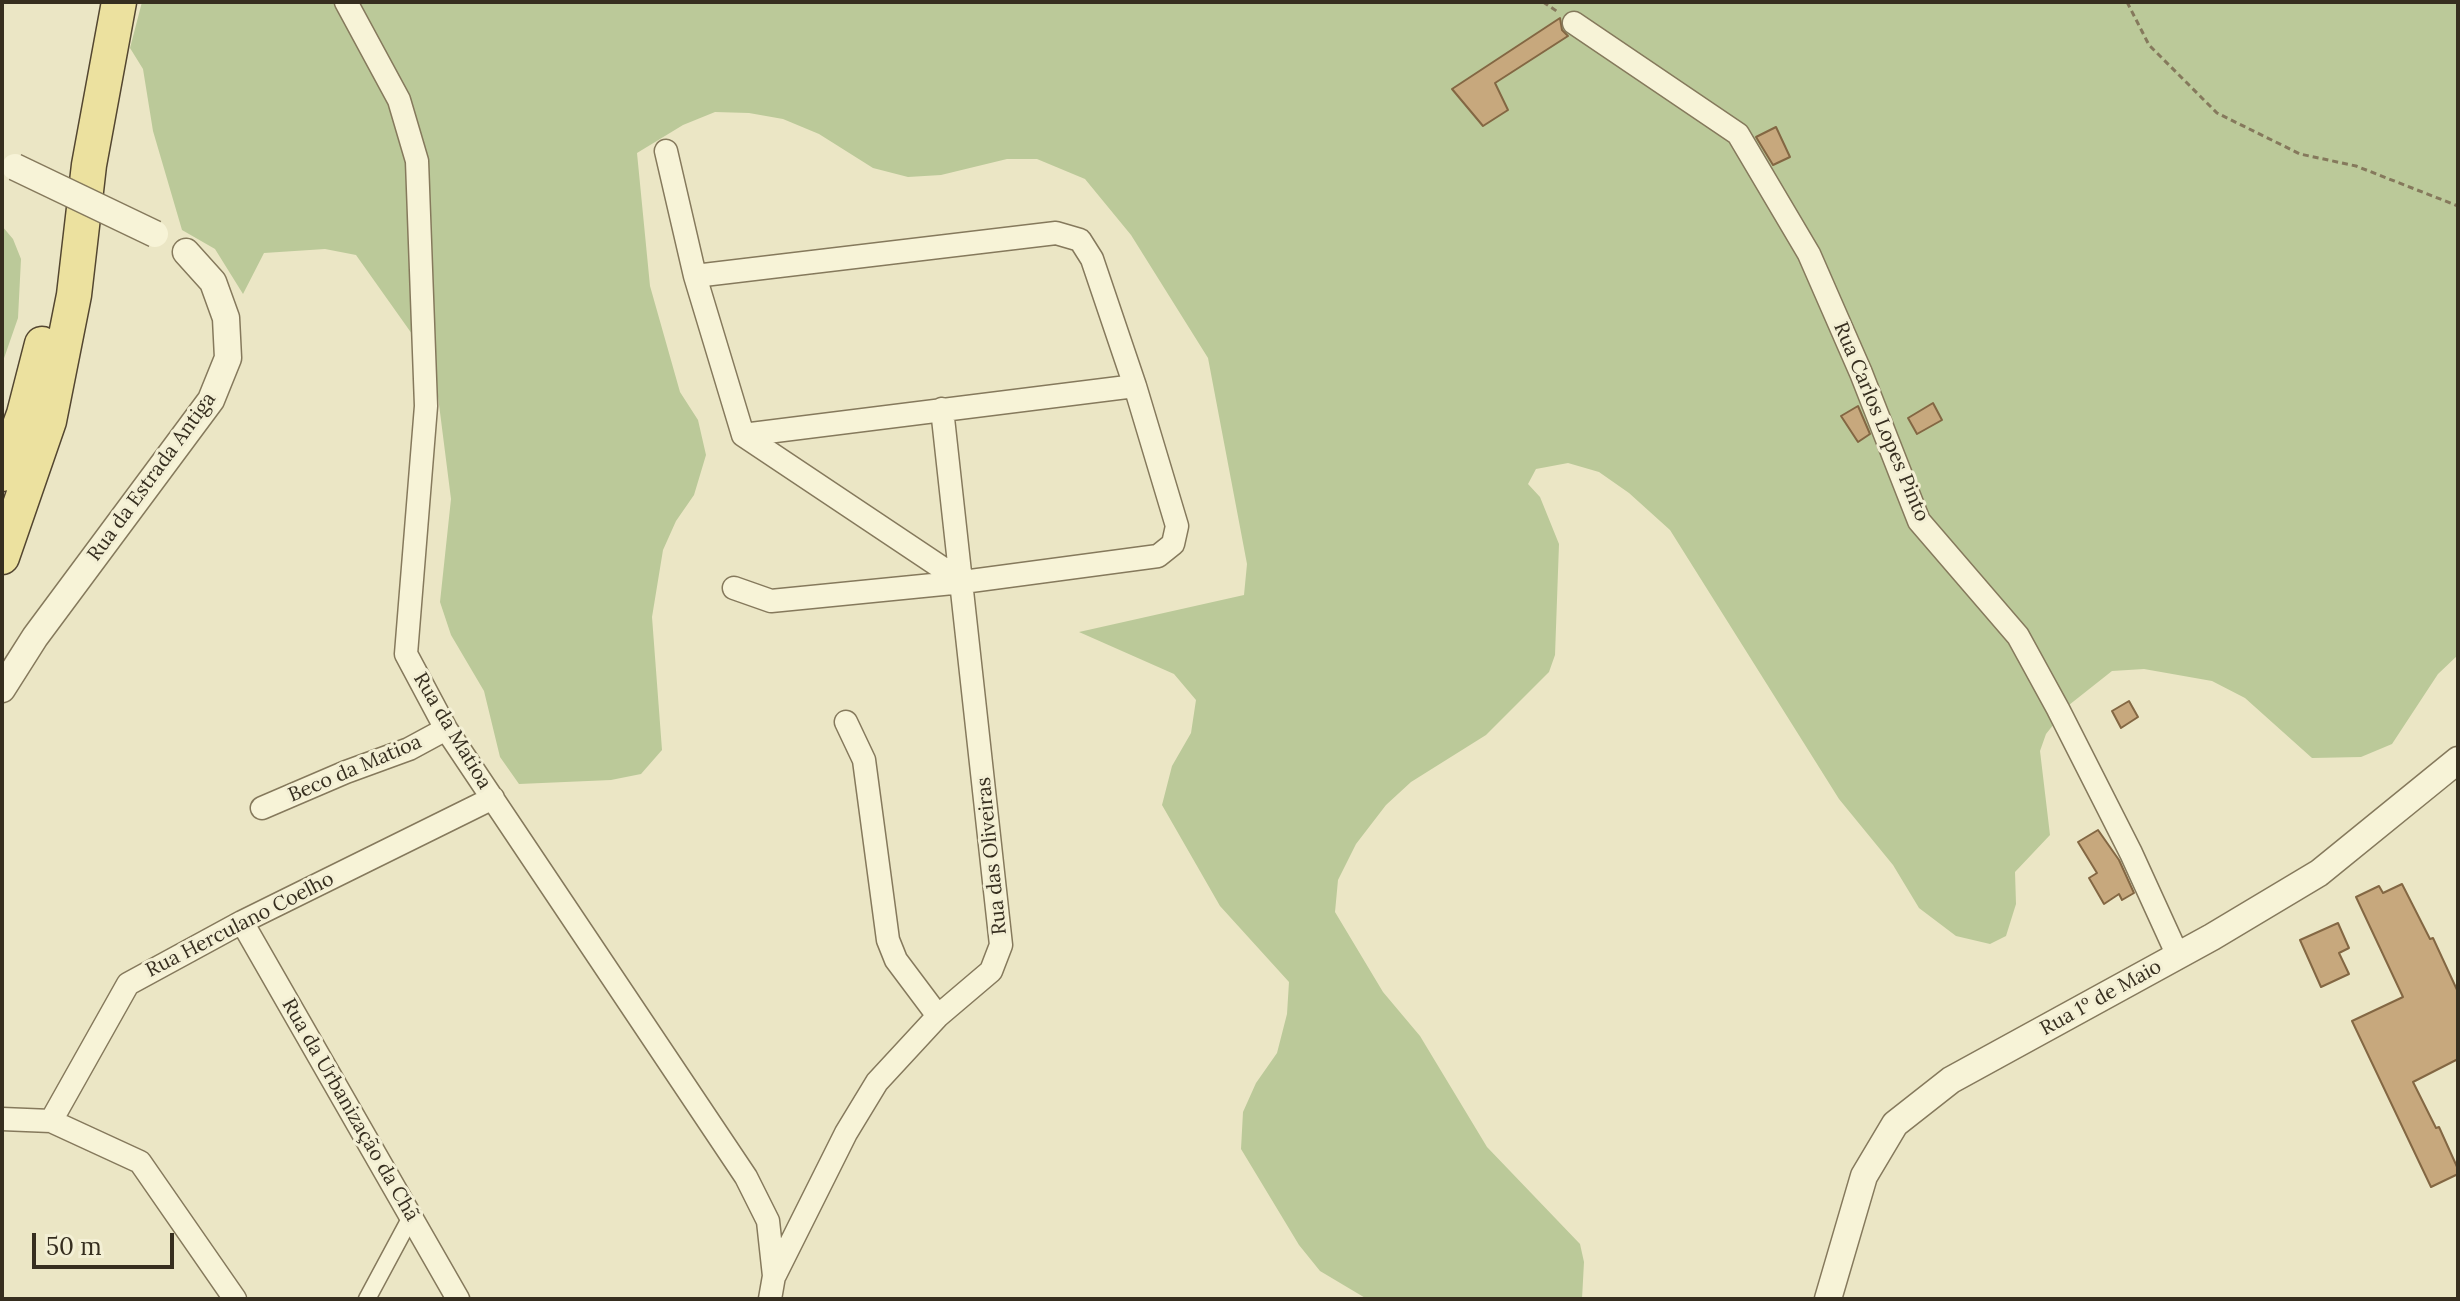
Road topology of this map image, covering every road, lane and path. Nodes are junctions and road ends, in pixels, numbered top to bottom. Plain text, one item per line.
1 (119, 2) edge
2 (346, 2) edge
3 (2127, 2) edge
4 (1574, 23) dead end
5 (666, 151) dead end
6 (9, 164) edge
7 (89, 165) junction
8 (2458, 206) edge
9 (155, 234) dead end
10 (186, 252) dead end
11 (695, 276) junction
12 (1135, 386) junction
13 (942, 409) junction
14 (743, 435) junction
15 (2, 474) edge
16 (2, 557) edge
17 (963, 582) junction
18 (734, 588) dead end
19 (2, 689) edge
20 (846, 722) dead end
21 (446, 729) junction
22 (2458, 760) edge
23 (493, 798) junction
24 (262, 808) dead end
25 (242, 922) junction
26 (2178, 956) junction
27 (938, 1016) junction
28 (2, 1119) edge
29 (51, 1121) junction
30 (411, 1217) junction
31 (774, 1276) junction
32 (235, 1299) edge
33 (367, 1299) edge
34 (458, 1299) edge
35 (770, 1299) edge
36 (1828, 1299) edge

1 - 7 main road
2 - 21 street, Rua da Matioa
3 - 8 path
4 - 26 street, Rua Carlos Lopes Pinto
5 - 11 street
6 - 9 street, bridge
7 - 15 main road
7 - 16 main road
10 - 19 street, Rua da Estrada Antiga
11 - 12 street
11 - 14 street
12 - 13 street
12 - 17 street
13 - 14 street
13 - 17 street, Rua das Oliveiras
14 - 17 street
17 - 18 street
17 - 27 street, Rua das Oliveiras
20 - 27 street
21 - 23 street, Rua da Matioa
21 - 24 street, Beco da Matioa
22 - 26 street, Rua 1º de Maio
23 - 25 street, Rua Herculano Coelho
23 - 31 street, Rua da Matioa
25 - 29 street, Rua Herculano Coelho
25 - 30 street, Rua da Urbanização da Chã
26 - 36 street, Rua 1º de Maio
27 - 31 street, Rua das Oliveiras
28 - 29 street
29 - 32 street
30 - 33 street
30 - 34 street, Rua da Urbanização da Chã
31 - 35 street, Rua da Matioa

